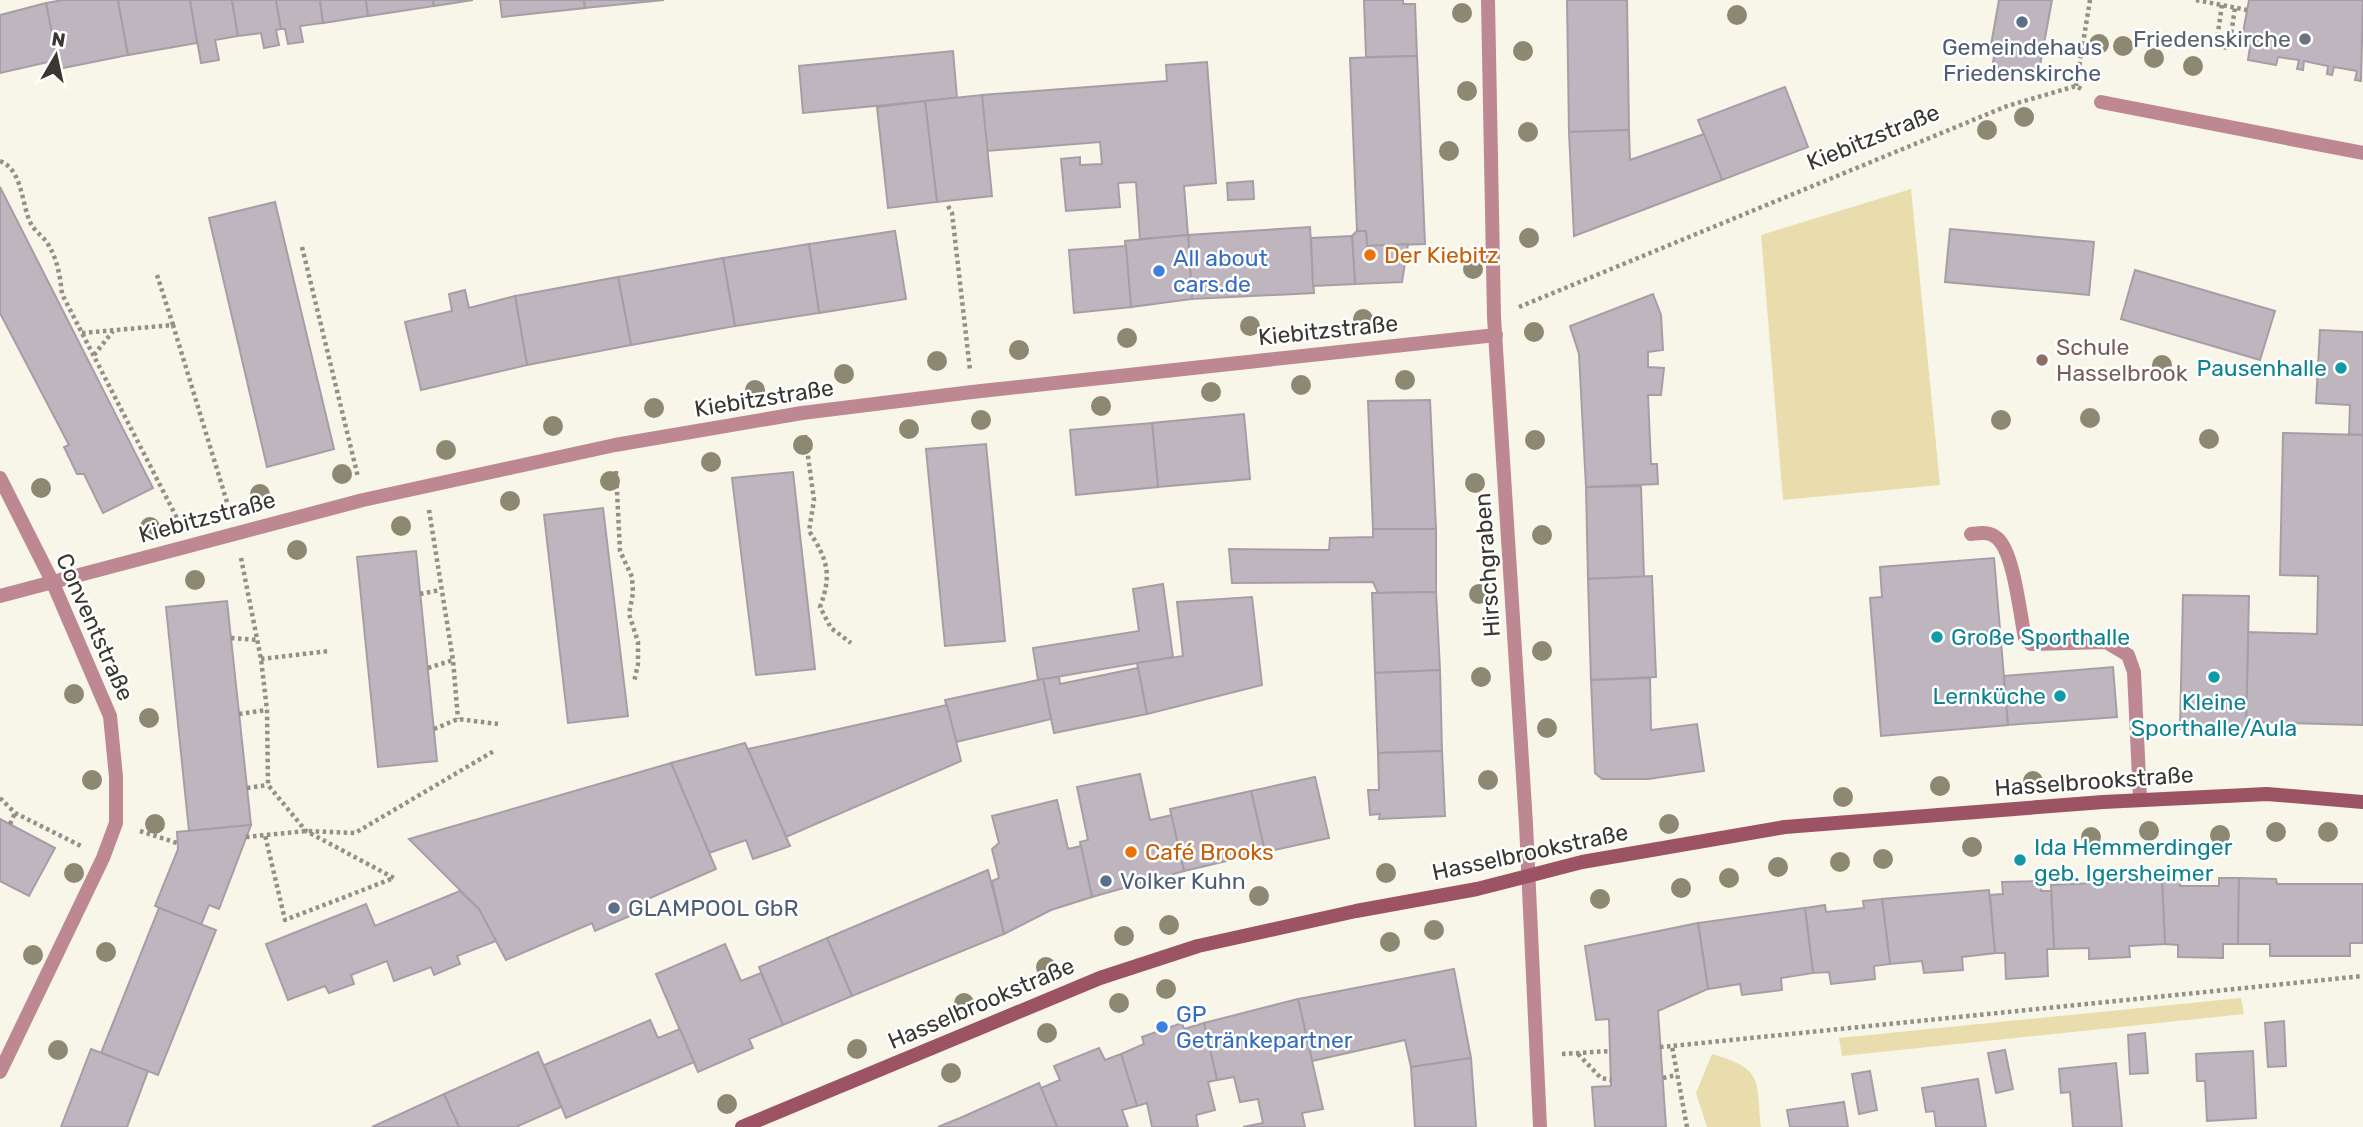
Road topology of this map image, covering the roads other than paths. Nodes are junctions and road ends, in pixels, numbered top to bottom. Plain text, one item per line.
1 (1488, 0) edge
2 (2101, 102) road end
3 (2363, 153) edge
4 (1496, 335) junction
5 (0, 478) edge
6 (1971, 534) dead end
7 (52, 581) junction
8 (0, 596) edge
9 (2140, 799) junction
10 (2363, 802) edge
11 (1528, 875) junction
12 (0, 1072) edge
13 (742, 1127) edge
14 (1540, 1127) edge

1 - 4 street, Hirschgraben
2 - 3 street
4 - 7 street, Kiebitzstraße
4 - 11 street, Hirschgraben
5 - 7 street, Conventstraße
6 - 9 street
7 - 8 street, Kiebitzstraße
7 - 12 street, Conventstraße
9 - 10 street, Hasselbrookstraße
9 - 11 street, Hasselbrookstraße
11 - 13 street, Hasselbrookstraße
11 - 14 street, Hirschgraben

